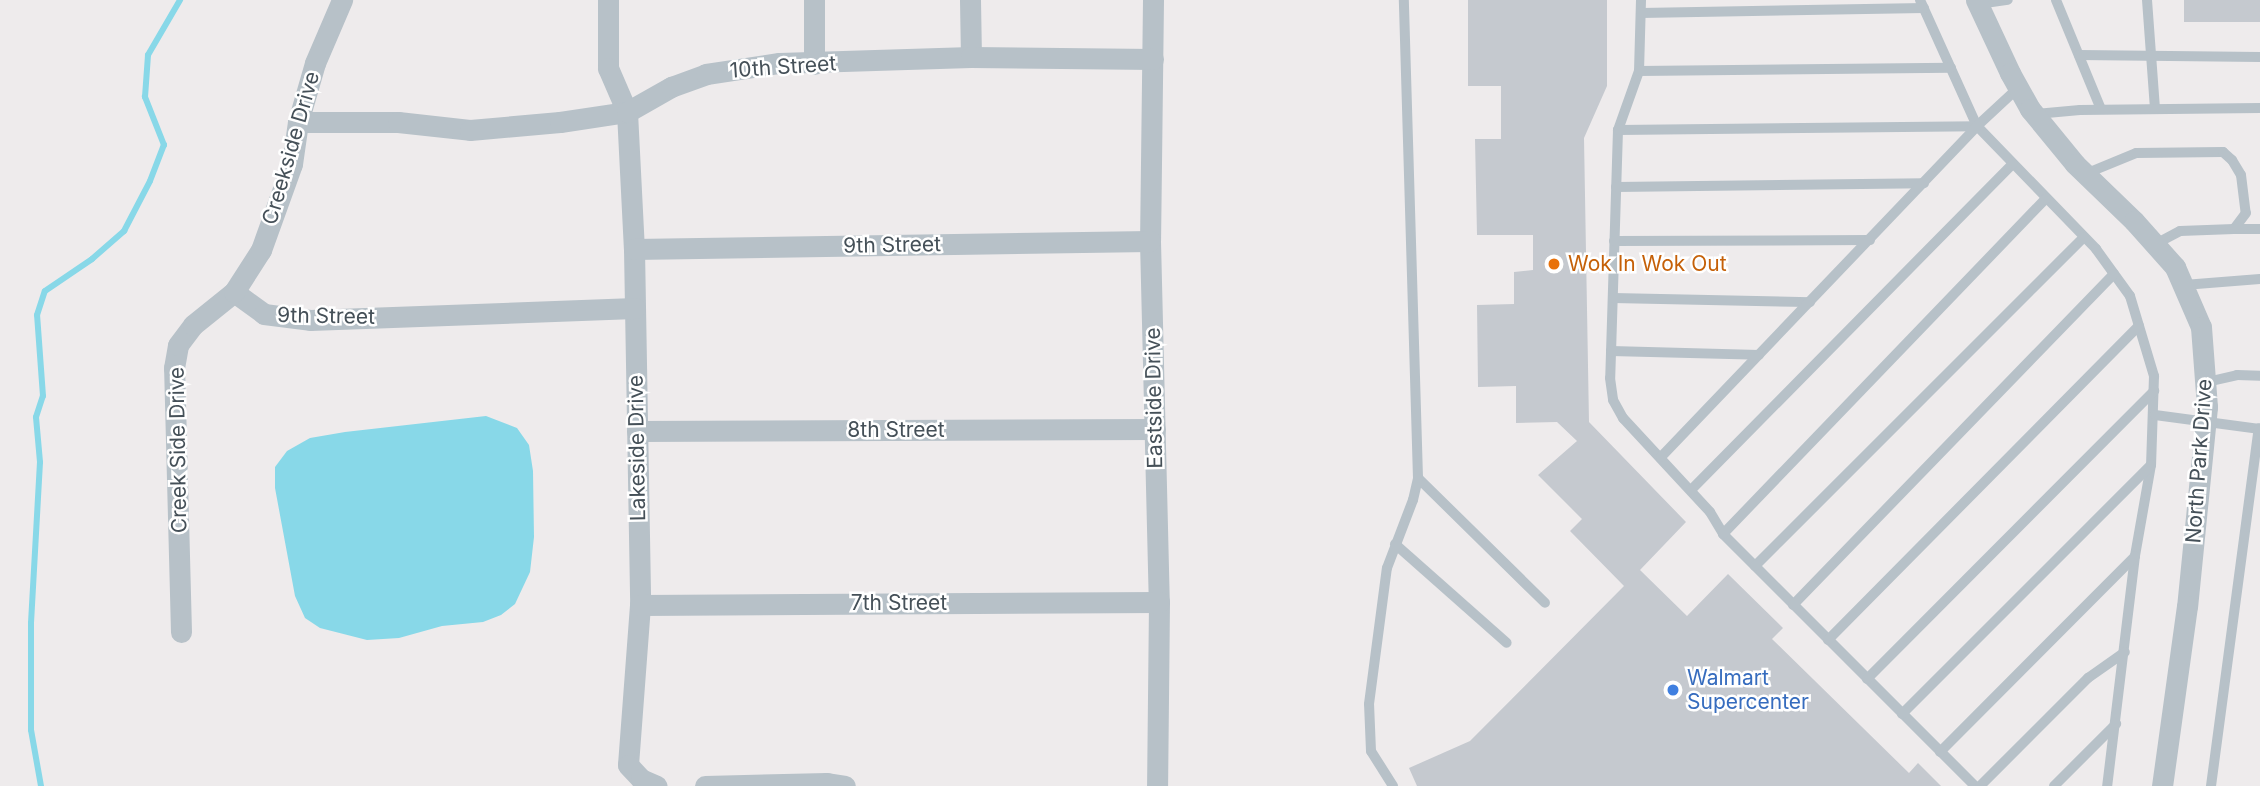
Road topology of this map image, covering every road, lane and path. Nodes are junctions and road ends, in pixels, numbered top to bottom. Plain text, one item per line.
1 (342, 0) edge
2 (608, 0) edge
3 (814, 0) edge
4 (970, 0) edge
5 (1153, 0) edge
6 (1404, 0) edge
7 (1641, 0) edge
8 (2008, 0) edge
9 (2056, 0) edge
10 (2147, 0) edge
11 (1977, 2) edge
12 (1922, 4) edge
13 (1641, 13) junction
14 (2079, 55) junction
15 (2151, 55) junction
16 (971, 57) junction
17 (2260, 57) edge
18 (1153, 59) junction
19 (814, 64) junction
20 (1951, 68) junction
21 (1639, 71) junction
22 (2018, 88) junction
23 (2260, 108) edge
24 (2101, 109) junction
25 (2155, 109) junction
26 (627, 112) junction
27 (2035, 114) junction
28 (298, 122) junction
29 (1978, 126) junction
30 (1618, 130) junction
31 (2013, 164) junction
32 (2085, 174) junction
33 (1924, 183) junction
34 (1616, 187) junction
35 (2046, 198) junction
36 (2234, 229) junction
37 (2260, 229) edge
38 (2084, 237) junction
39 (1870, 240) junction
40 (1150, 241) junction
41 (1614, 241) junction
42 (2156, 244) junction
43 (634, 249) junction
44 (2114, 274) junction
45 (2260, 279) edge
46 (2184, 285) junction
47 (233, 292) junction
48 (1613, 298) junction
49 (1810, 302) junction
50 (635, 308) junction
51 (2139, 326) junction
52 (1611, 351) junction
53 (1759, 355) junction
54 (2260, 376) edge
55 (2207, 382) junction
56 (2154, 391) junction
57 (2155, 415) junction
58 (2206, 421) junction
59 (2259, 428) edge
60 (1155, 429) junction
61 (637, 431) junction
62 (1661, 457) junction
63 (2151, 465) junction
64 (1418, 478) junction
65 (1691, 490) junction
66 (1723, 534) junction
67 (1395, 544) junction
68 (2135, 556) junction
69 (1755, 566) junction
70 (1159, 602) junction
71 (1545, 603) dead end
72 (640, 605) junction
73 (1793, 605) junction
74 (181, 632) dead end
75 (1828, 640) junction
76 (1507, 643) dead end
77 (2125, 652) junction
78 (1867, 679) junction
79 (1902, 714) junction
80 (2116, 723) junction
81 (1940, 752) junction
82 (649, 783) edge
83 (705, 786) edge
84 (845, 786) edge
85 (1143, 786) edge
86 (1157, 786) edge
87 (1168, 786) edge
88 (1393, 786) edge
89 (1975, 786) edge
90 (1980, 786) edge
91 (2054, 786) edge
92 (2108, 786) edge
93 (2162, 786) edge
94 (2211, 786) edge

1 - 28 street, Creekside Drive
2 - 26 street
3 - 19 street
4 - 16 street
5 - 18 street, Eastside Drive
6 - 64 lane
7 - 13 lane
8 - 11 lane
9 - 14 lane
10 - 15 lane
11 - 22 street, North Park Drive
12 - 13 lane
12 - 20 lane
13 - 21 lane
14 - 15 lane
14 - 24 lane
15 - 17 lane
15 - 25 lane
16 - 18 street, 10th Street
16 - 19 street, 10th Street
18 - 40 street, Eastside Drive
19 - 26 street, 10th Street
20 - 21 lane
20 - 29 lane
21 - 30 lane
22 - 27 street, North Park Drive
22 - 29 lane
23 - 25 lane
24 - 25 lane
24 - 27 lane
26 - 28 street, 10th Street
26 - 43 street, Lakeside Drive
27 - 32 street, North Park Drive
28 - 47 street, Creekside Drive
29 - 30 lane
29 - 31 lane
29 - 33 lane
30 - 34 lane
31 - 35 lane
31 - 65 lane
32 - 36 lane
32 - 42 street, North Park Drive
33 - 34 lane
33 - 39 lane
34 - 41 lane
35 - 38 lane
35 - 66 lane
36 - 37 lane
36 - 42 lane
38 - 44 lane
38 - 69 lane
39 - 41 lane
39 - 49 lane
40 - 43 street, 9th Street
40 - 60 street, Eastside Drive
41 - 48 lane
42 - 46 street, North Park Drive
43 - 50 street, Lakeside Drive
44 - 51 lane
44 - 73 lane
45 - 46 lane
46 - 55 street, North Park Drive
47 - 50 street, 9th Street
47 - 74 street, Creek Side Drive
48 - 49 lane
48 - 52 lane
49 - 53 lane
50 - 61 street, Lakeside Drive
51 - 56 lane
51 - 75 lane
52 - 53 lane
52 - 62 lane
53 - 62 lane
54 - 55 lane
55 - 58 street, North Park Drive
56 - 57 lane
56 - 78 lane
57 - 58 lane
57 - 63 lane
58 - 59 lane
58 - 93 street, North Park Drive
59 - 94 lane
60 - 61 street, 8th Street
60 - 70 street, Eastside Drive
61 - 72 street, Lakeside Drive
62 - 65 lane
63 - 68 lane
63 - 79 lane
64 - 67 lane
64 - 71 lane
65 - 66 lane
66 - 69 lane
67 - 76 lane
67 - 88 lane
68 - 77 lane
68 - 81 lane
69 - 73 lane
70 - 72 street, 7th Street
70 - 86 street, Eastside Drive
72 - 82 street, Lakeside Drive
73 - 75 lane
75 - 78 lane
77 - 80 lane
77 - 90 lane
78 - 79 lane
79 - 81 lane
80 - 91 lane
80 - 92 lane
81 - 89 lane
83 - 84 street
85 - 86 street
86 - 87 street

